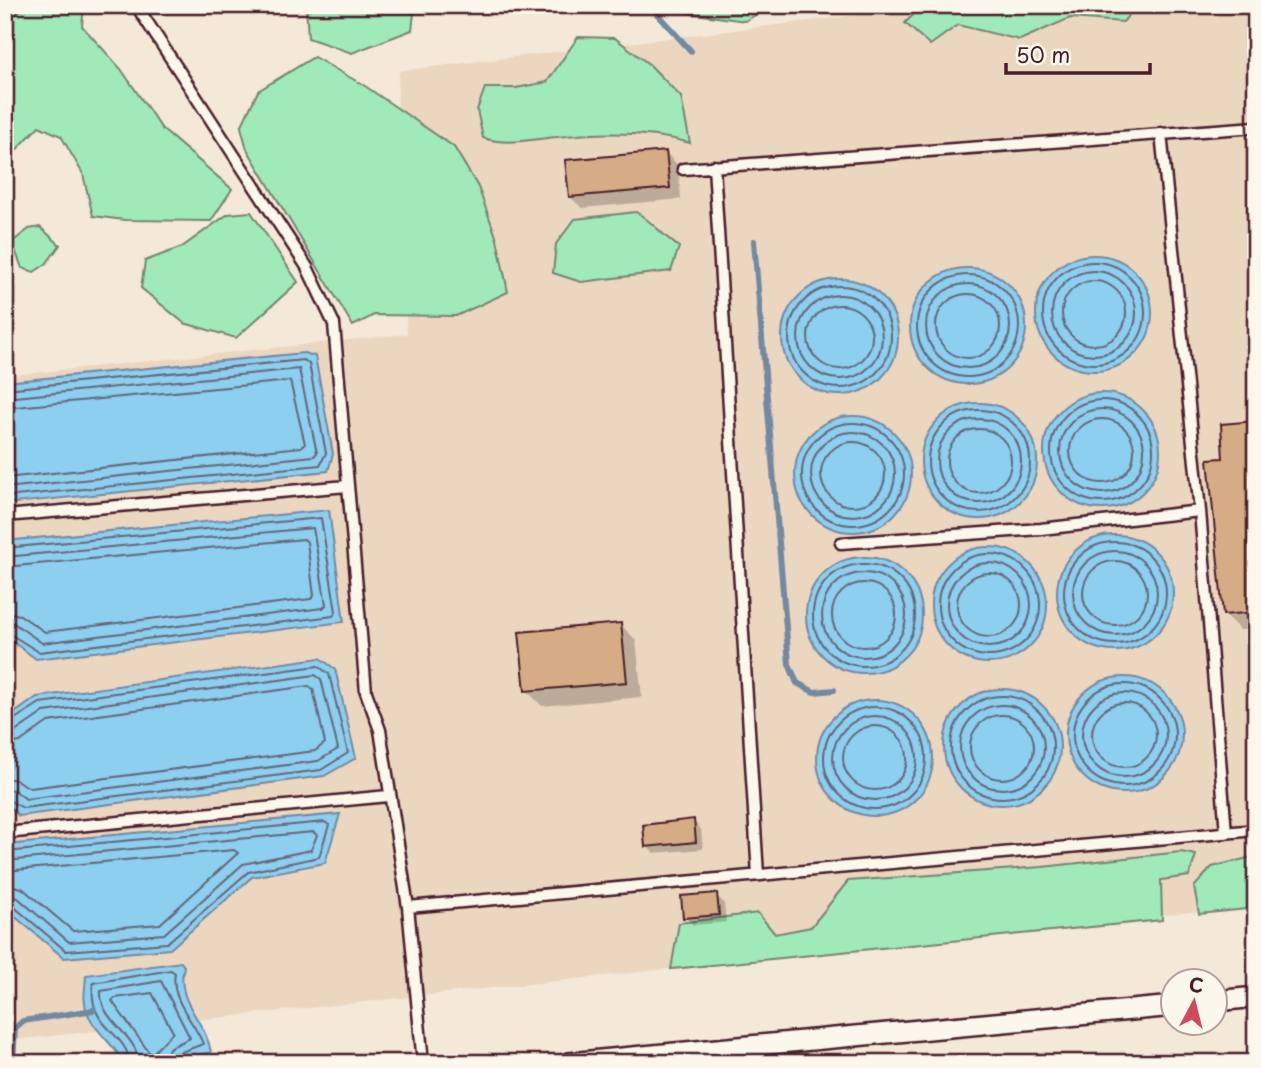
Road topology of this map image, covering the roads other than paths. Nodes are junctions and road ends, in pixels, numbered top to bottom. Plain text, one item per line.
1 (136, 5) edge
2 (1256, 127) edge
3 (1161, 133) junction
4 (715, 166) junction
5 (683, 169) dead end
6 (347, 486) junction
7 (1200, 512) junction
8 (5, 516) edge
9 (841, 543) dead end
10 (388, 796) junction
11 (1256, 830) edge
12 (5, 833) edge
13 (1226, 834) junction
14 (758, 875) junction
15 (408, 907) junction
16 (1256, 997) edge
17 (1230, 1000) edge
18 (1160, 1007) edge
19 (423, 1063) edge
20 (569, 1063) edge

1 - 6 lane
2 - 3 lane
3 - 4 lane
3 - 7 lane
4 - 5 lane
4 - 14 lane
6 - 8 lane
6 - 10 lane
7 - 9 lane
7 - 13 lane
10 - 12 lane
10 - 15 lane
11 - 13 lane
13 - 14 lane
14 - 15 lane
15 - 19 lane
16 - 17 street
18 - 20 street

